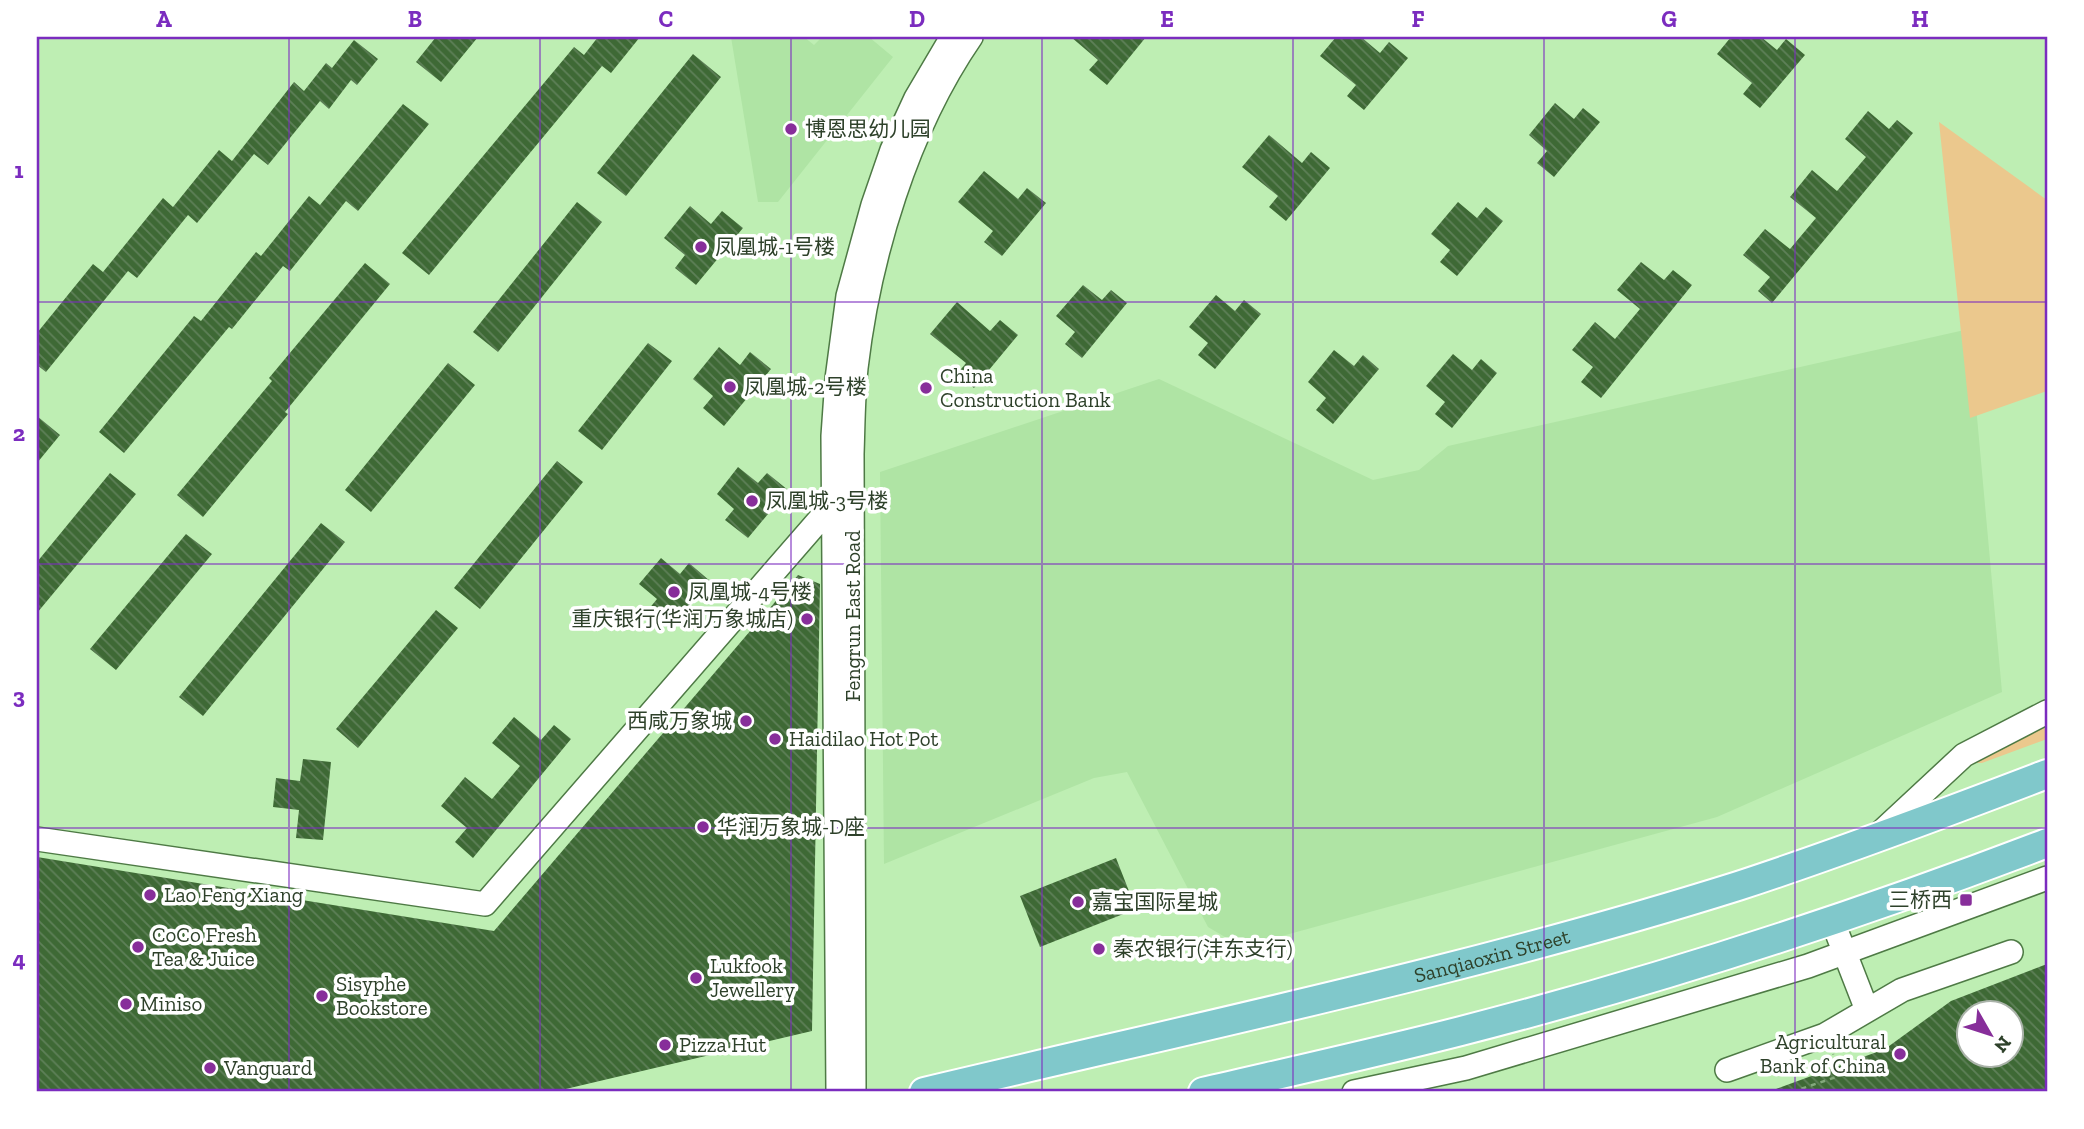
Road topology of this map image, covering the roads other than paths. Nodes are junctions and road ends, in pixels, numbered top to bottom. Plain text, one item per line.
1 (952, 37) edge
2 (971, 37) edge
3 (833, 504) junction
4 (2047, 712) edge
5 (2047, 774) edge
6 (37, 839) edge
7 (1873, 840) junction
8 (2047, 843) edge
9 (2047, 877) edge
10 (1832, 920) junction
11 (2011, 952) dead end
12 (1844, 953) junction
13 (1867, 1010) junction
14 (1727, 1070) dead end
15 (838, 1092) edge
16 (854, 1092) edge
17 (924, 1092) edge
18 (1203, 1092) edge
19 (1354, 1092) edge

1 - 3 street, Fengrun East Road
2 - 16 street, Fengrun East Road
3 - 6 street
3 - 15 street, Fengrun East Road
4 - 7 street
5 - 7 main road, Sanqiaoxin Street
7 - 17 main road, Sanqiaoxin Street
8 - 10 main road
9 - 12 street
10 - 12 street
10 - 18 main road
11 - 13 street
12 - 13 street
12 - 19 street
13 - 14 street

